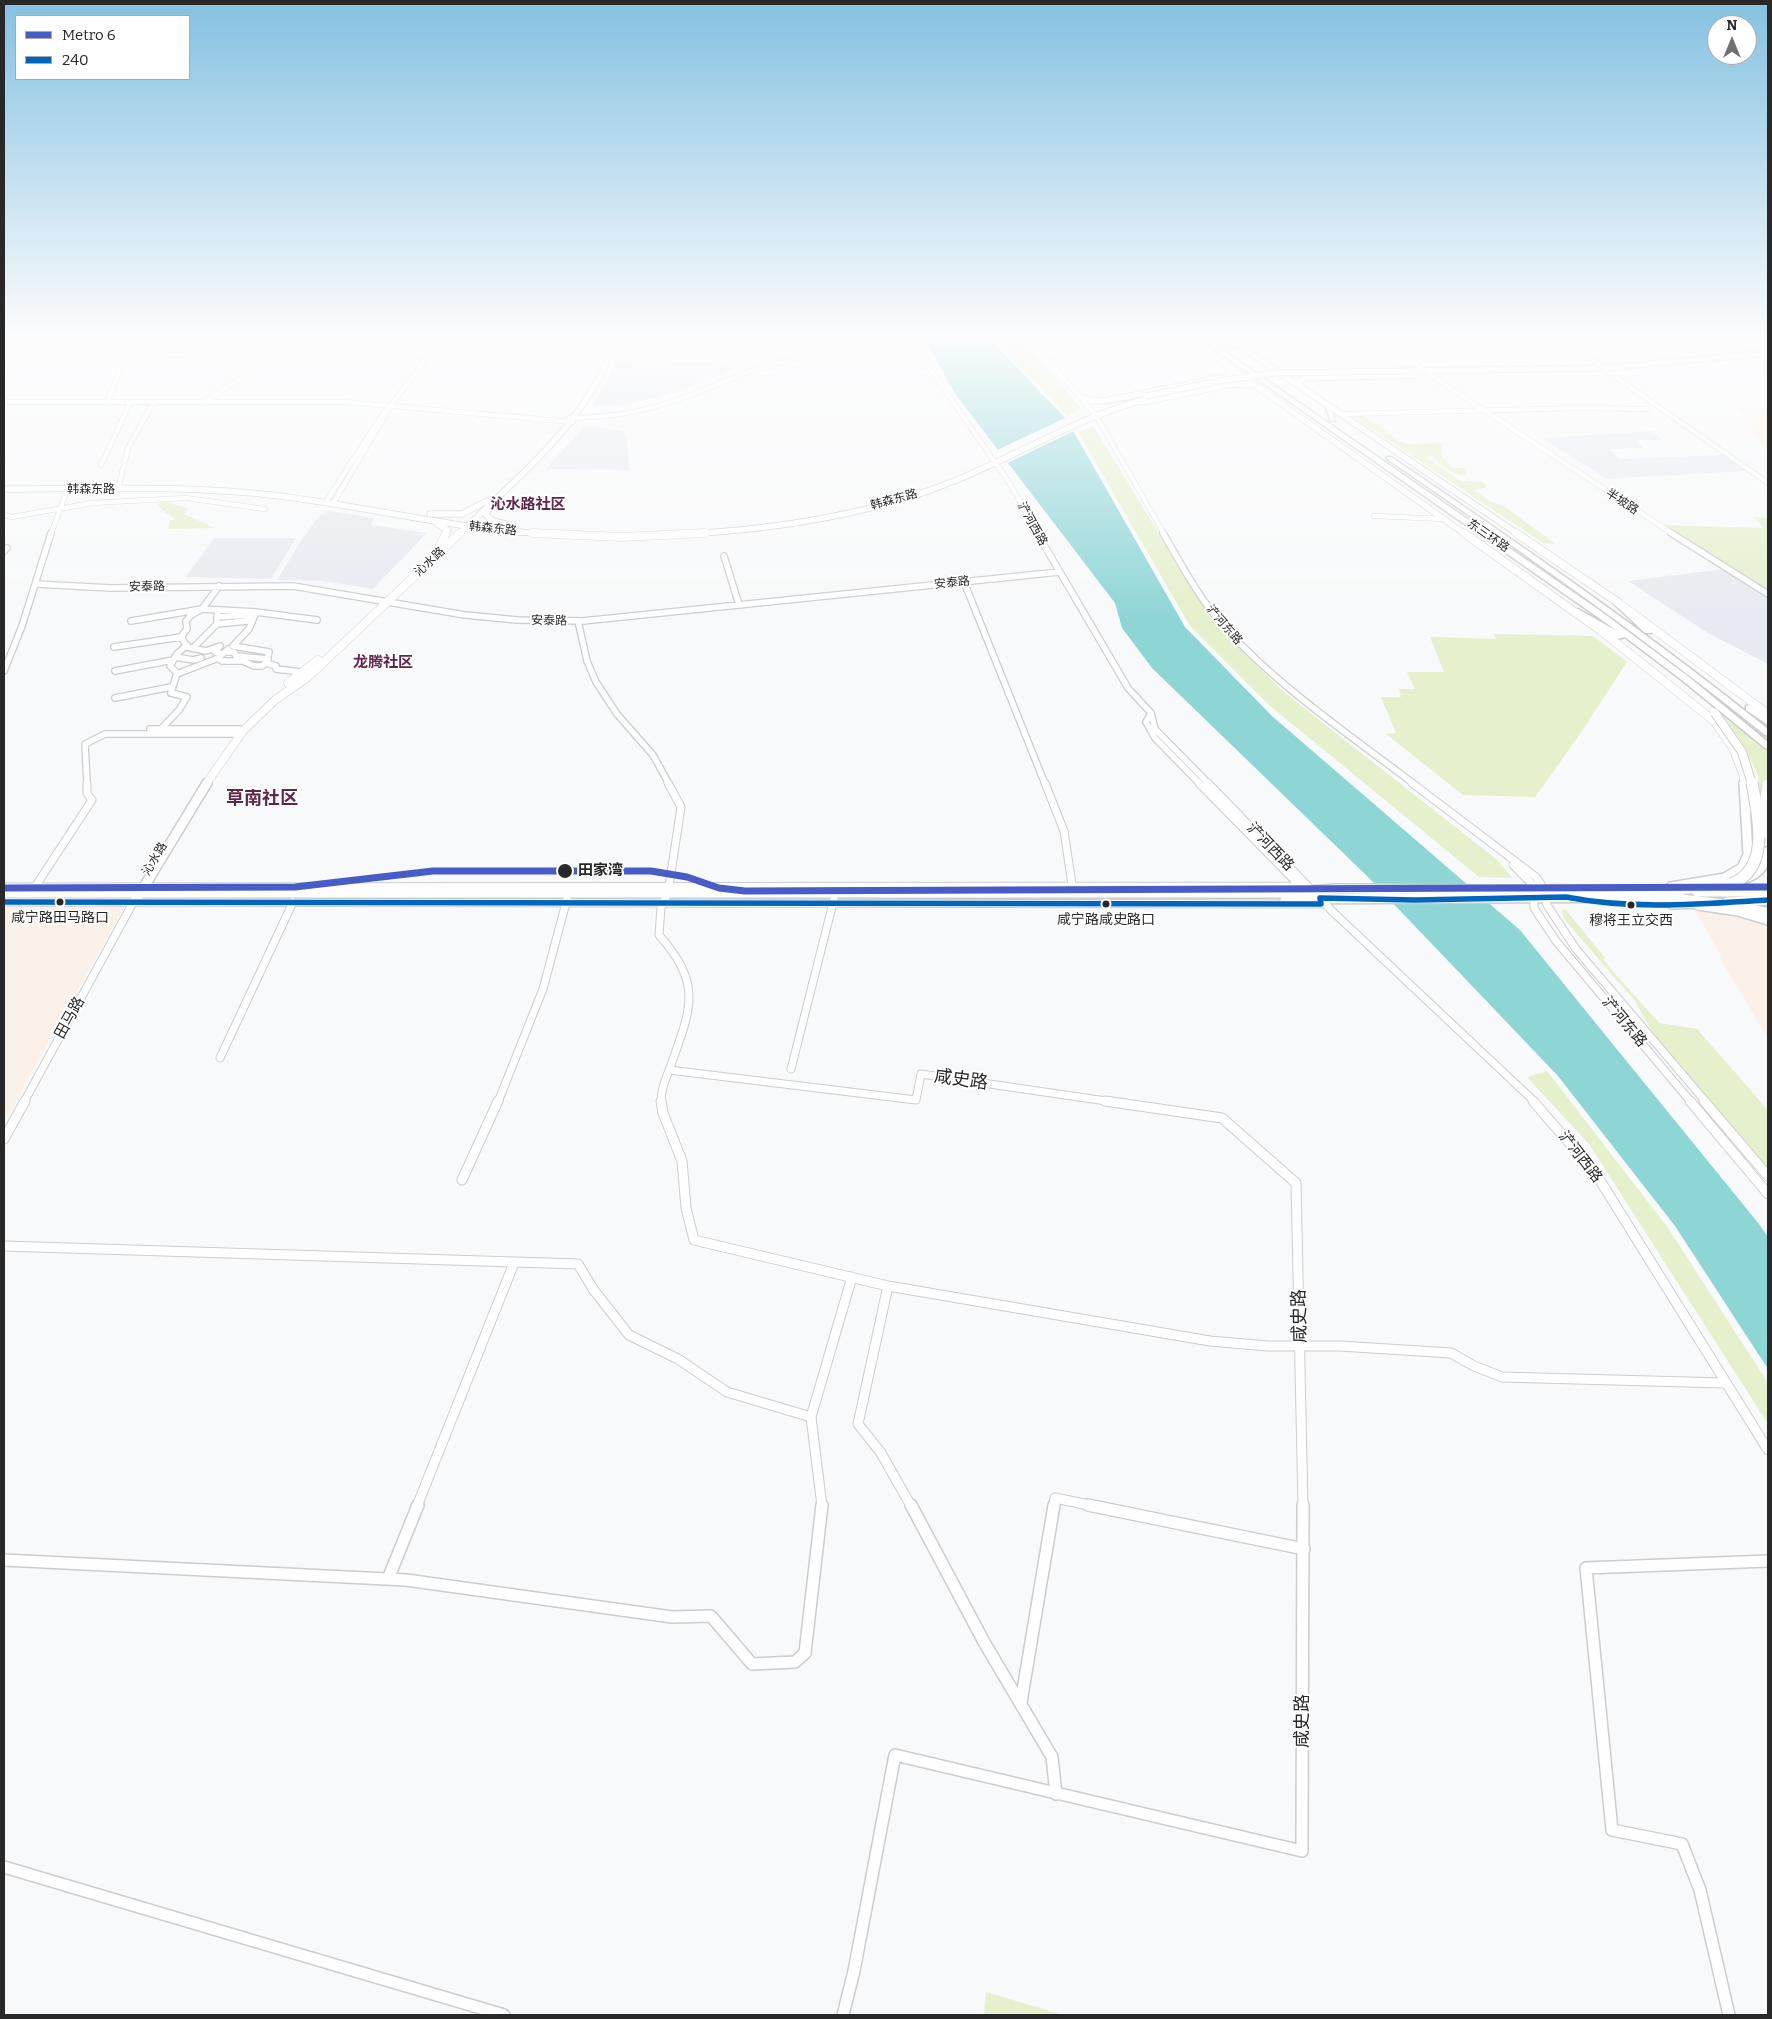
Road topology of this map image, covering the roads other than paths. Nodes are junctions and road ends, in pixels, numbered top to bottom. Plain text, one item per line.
1 (117, 431) edge
2 (137, 431) edge
3 (375, 431) edge
4 (559, 431) edge
5 (977, 431) edge
6 (1056, 431) edge
7 (1105, 431) edge
8 (1320, 431) edge
9 (1336, 431) edge
10 (1350, 431) edge
11 (1366, 431) edge
12 (1515, 431) edge
13 (1694, 431) edge
14 (998, 459) junction
15 (101, 465) dead end
16 (1768, 483) edge
17 (4, 485) edge
18 (119, 485) junction
19 (4, 489) edge
20 (67, 490) junction
21 (493, 499) junction
22 (330, 502) junction
23 (59, 508) junction
24 (265, 510) dead end
25 (430, 514) junction
26 (4, 515) edge
27 (1374, 516) dead end
28 (420, 519) junction
29 (1445, 519) junction
30 (467, 524) junction
31 (520, 527) junction
32 (511, 531) junction
33 (444, 545) junction
34 (724, 556) dead end
35 (1059, 572) junction
36 (964, 582) junction
37 (38, 584) junction
38 (219, 586) junction
39 (1768, 594) edge
40 (1616, 601) junction
41 (385, 602) junction
42 (739, 605) junction
43 (202, 609) junction
44 (1574, 611) junction
45 (256, 612) junction
46 (217, 614) junction
47 (316, 620) dead end
48 (131, 621) dead end
49 (578, 621) junction
50 (217, 624) junction
51 (181, 637) junction
52 (187, 645) junction
53 (233, 646) junction
54 (114, 647) dead end
55 (193, 648) junction
56 (206, 651) junction
57 (1649, 652) junction
58 (1668, 653) junction
59 (220, 654) junction
60 (201, 658) junction
61 (234, 658) junction
62 (174, 659) junction
63 (267, 661) junction
64 (1686, 666) junction
65 (1671, 668) junction
66 (4, 671) edge
67 (115, 671) dead end
68 (301, 672) junction
69 (177, 674) junction
70 (171, 687) junction
71 (116, 698) dead end
72 (1151, 713) junction
73 (1768, 714) edge
74 (1768, 722) edge
75 (159, 731) junction
76 (238, 732) junction
77 (1768, 732) edge
78 (1768, 746) edge
79 (1768, 786) edge
80 (1768, 809) edge
81 (1747, 811) junction
82 (1768, 833) edge
83 (1768, 850) edge
84 (1734, 883) junction
85 (201, 886) junction
86 (4, 887) edge
87 (35, 887) junction
88 (1538, 888) junction
89 (1647, 889) junction
90 (1073, 890) junction
91 (1768, 892) edge
92 (4, 893) edge
93 (139, 893) junction
94 (218, 893) junction
95 (1673, 894) junction
96 (666, 895) junction
97 (1312, 895) junction
98 (4, 897) edge
99 (1566, 897) junction
100 (1539, 898) junction
101 (1768, 899) edge
102 (567, 901) junction
103 (834, 901) junction
104 (4, 902) edge
105 (293, 902) junction
106 (1720, 902) junction
107 (1685, 904) junction
108 (1768, 913) edge
109 (1768, 920) edge
110 (220, 1058) dead end
111 (669, 1070) junction
112 (791, 1070) dead end
113 (4, 1139) edge
114 (1768, 1176) edge
115 (462, 1180) dead end
116 (1768, 1194) edge
117 (4, 1246) edge
118 (514, 1262) junction
119 (852, 1277) junction
120 (888, 1286) junction
121 (1301, 1346) junction
122 (1725, 1383) junction
123 (811, 1417) junction
124 (1768, 1450) edge
125 (1304, 1549) junction
126 (4, 1560) edge
127 (1768, 1562) edge
128 (388, 1580) junction
129 (1021, 1702) junction
130 (1056, 1794) junction
131 (4, 1867) edge
132 (504, 2015) edge
133 (844, 2015) edge
134 (1729, 2015) edge

1 - 15 street
2 - 18 street
3 - 22 street
4 - 21 main road, 沁水路
5 - 14 street, 浐河西路
6 - 14 main road, 韩森东路
7 - 88 street, 浐河东路
8 - 29 main road
9 - 57 highway, 东三环路
10 - 58 highway, 东三环路
11 - 40 main road
12 - 39 street, 半坡路
13 - 16 street
14 - 31 main road, 韩森东路
14 - 32 main road, 韩森东路
14 - 35 street, 浐河西路
17 - 18 main road, 韩森东路
18 - 22 main road, 韩森东路
19 - 20 main road, 韩森东路
20 - 22 main road, 韩森东路
20 - 23 street
21 - 25 main road
21 - 30 main road, 沁水路
21 - 31 main road
22 - 25 main road, 韩森东路
22 - 28 main road, 韩森东路
23 - 24 street
23 - 26 street
23 - 37 street
25 - 30 main road, 韩森东路
27 - 29 street
28 - 30 main road, 韩森东路
28 - 33 main road
29 - 44 main road
30 - 31 main road, 韩森东路
30 - 32 main road, 韩森东路
30 - 33 main road, 沁水路
32 - 33 main road
33 - 41 main road, 沁水路
34 - 42 street
35 - 36 street, 安泰路
35 - 72 street, 浐河西路
36 - 42 street, 安泰路
36 - 90 street
37 - 38 street, 安泰路
37 - 66 street
38 - 41 street, 安泰路
38 - 43 street
40 - 58 highway
40 - 73 main road
41 - 49 street, 安泰路
41 - 68 main road, 沁水路
41 - 93 main road, 沁水路
42 - 49 street, 安泰路
43 - 46 street
43 - 48 street
43 - 51 street
44 - 57 highway
44 - 81 main road
45 - 46 street
45 - 47 street
45 - 53 street
46 - 50 street
46 - 50 street
49 - 96 street
50 - 55 street
51 - 52 street
51 - 54 street
52 - 55 street
52 - 62 street
53 - 59 street
53 - 63 street
55 - 56 street
56 - 59 street
56 - 60 street
57 - 65 highway, 东三环路
58 - 64 highway, 东三环路
59 - 60 street
59 - 61 street
59 - 61 street
59 - 69 street
60 - 62 street
61 - 63 street
62 - 67 street
62 - 69 street
63 - 68 street
64 - 74 highway
64 - 77 highway, 东三环路
65 - 78 highway, 东三环路
65 - 84 highway, bridge
68 - 76 main road, 沁水路
69 - 70 street
70 - 71 street
70 - 75 street
72 - 97 street, 浐河西路
72 - 97 street, 浐河西路
75 - 76 street
75 - 87 street
76 - 93 main road, 沁水路
79 - 82 highway, bridge
80 - 81 main road
81 - 89 main road
83 - 84 highway, bridge
84 - 95 highway
85 - 93 street
85 - 94 main road
85 - 96 street
86 - 87 street
87 - 93 street
88 - 89 main road
88 - 97 main road
88 - 100 street, 浐河东路
89 - 95 main road
90 - 96 main road
90 - 97 main road
91 - 95 main road
92 - 93 main road
93 - 94 main road
93 - 98 main road
93 - 102 main road
93 - 104 street
93 - 105 street
93 - 113 street, 田马路
94 - 96 main road
95 - 99 main road
95 - 101 main road
95 - 106 highway
96 - 102 main road
96 - 103 main road
96 - 111 street
97 - 100 main road
97 - 103 main road
97 - 122 street, 浐河西路
99 - 100 main road
99 - 107 main road
100 - 114 street, 浐河东路
100 - 116 street, 浐河东路
101 - 106 main road
102 - 105 street
102 - 115 street
103 - 112 street
105 - 110 street
106 - 107 main road
106 - 108 highway
107 - 109 main road
111 - 119 street
111 - 121 street, 咸史路
117 - 118 street
118 - 123 street
118 - 128 street
119 - 120 street
119 - 123 street
120 - 121 street
120 - 129 street
121 - 122 street
121 - 125 street, 咸史路
122 - 124 street, 浐河西路
123 - 128 street
125 - 129 street
125 - 130 street, 咸史路
126 - 128 street
127 - 134 street
129 - 130 street
130 - 133 street
131 - 132 street

